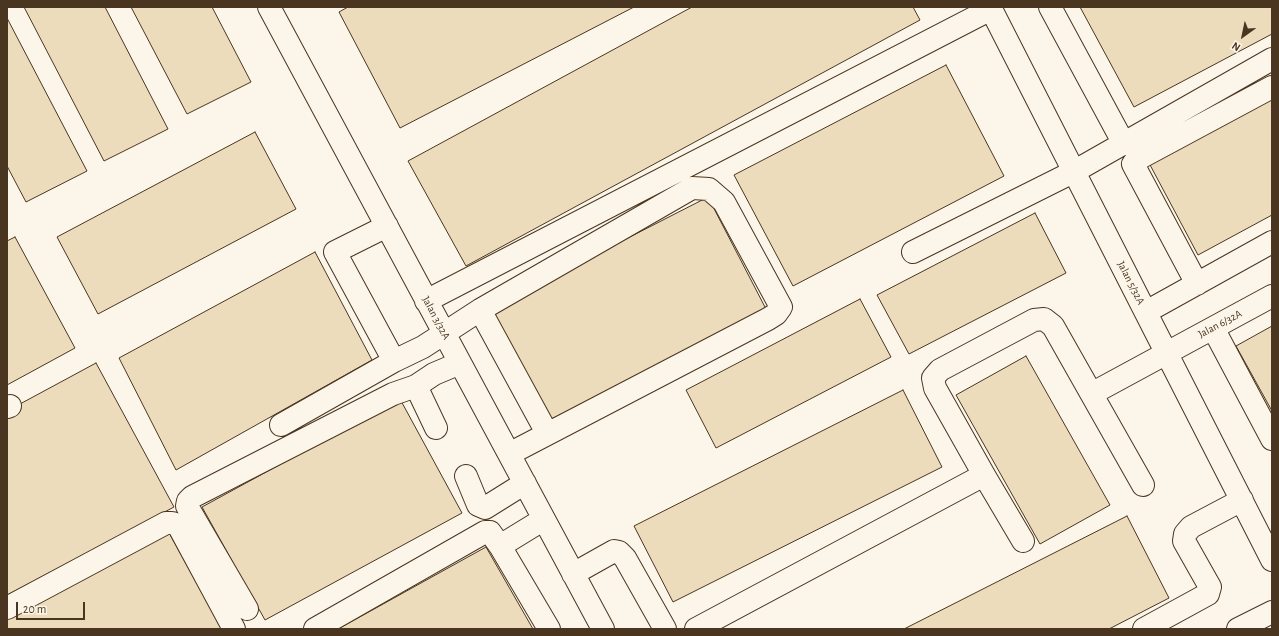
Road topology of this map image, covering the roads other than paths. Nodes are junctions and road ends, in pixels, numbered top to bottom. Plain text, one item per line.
1 (269, 7) edge
2 (1050, 7) edge
3 (990, 8) edge
4 (1272, 59) edge
5 (1272, 87) edge
6 (1124, 144) junction
7 (1075, 171) junction
8 (387, 226) junction
9 (1272, 242) edge
10 (913, 252) dead end
11 (1197, 284) junction
12 (1272, 296) edge
13 (426, 301) junction
14 (480, 310) junction
15 (1146, 312) junction
16 (1213, 328) junction
17 (444, 333) junction
18 (1167, 353) junction
19 (394, 361) junction
20 (460, 363) junction
21 (416, 386) junction
22 (1092, 393) junction
23 (281, 425) dead end
24 (436, 428) dead end
25 (547, 433) junction
26 (1272, 439) edge
27 (509, 454) junction
28 (984, 475) junction
29 (466, 476) dead end
30 (524, 483) junction
31 (1144, 485) dead end
32 (1242, 500) junction
33 (544, 519) junction
34 (1023, 542) dead end
35 (500, 546) junction
36 (1272, 560) edge
37 (573, 574) junction
38 (7, 608) edge
39 (247, 609) dead end
40 (1272, 612) edge
41 (234, 629) edge
42 (315, 629) edge
43 (549, 629) edge
44 (603, 629) edge
45 (665, 629) edge
46 (696, 629) edge
47 (1144, 629) edge
48 (1238, 629) edge

1 - 8 street, Jalan 3/32A
2 - 6 street
3 - 7 street, Jalan 5/32A
3 - 13 street
4 - 6 street
5 - 11 street
6 - 7 street
7 - 10 street
7 - 15 street, Jalan 5/32A
8 - 13 street, Jalan 3/32A
8 - 19 street
9 - 11 street
11 - 15 street
12 - 16 street, Jalan 6/32A
13 - 17 street, Jalan 3/32A
14 - 17 street
14 - 25 street
14 - 25 street
15 - 18 street, Jalan 5/32A
16 - 18 street, Jalan 6/32A
16 - 26 street
17 - 19 street
17 - 20 street, Jalan 3/32A
18 - 22 street, Jalan 6/32A
18 - 32 street, Jalan 5/32A
19 - 23 street
20 - 21 street
20 - 27 street, Jalan 3/32A
21 - 24 street
21 - 39 street
22 - 28 street
22 - 31 street
25 - 27 street
27 - 30 street, Jalan 3/32A
28 - 34 street
28 - 46 street
29 - 30 street
30 - 33 street, Jalan 3/32A
32 - 36 street, Jalan 5/32A
32 - 47 street
33 - 35 street
33 - 37 street, Jalan 3/32A
35 - 42 street
35 - 43 street
37 - 44 street, Jalan 3/32A
37 - 45 street
38 - 41 street
40 - 48 street

